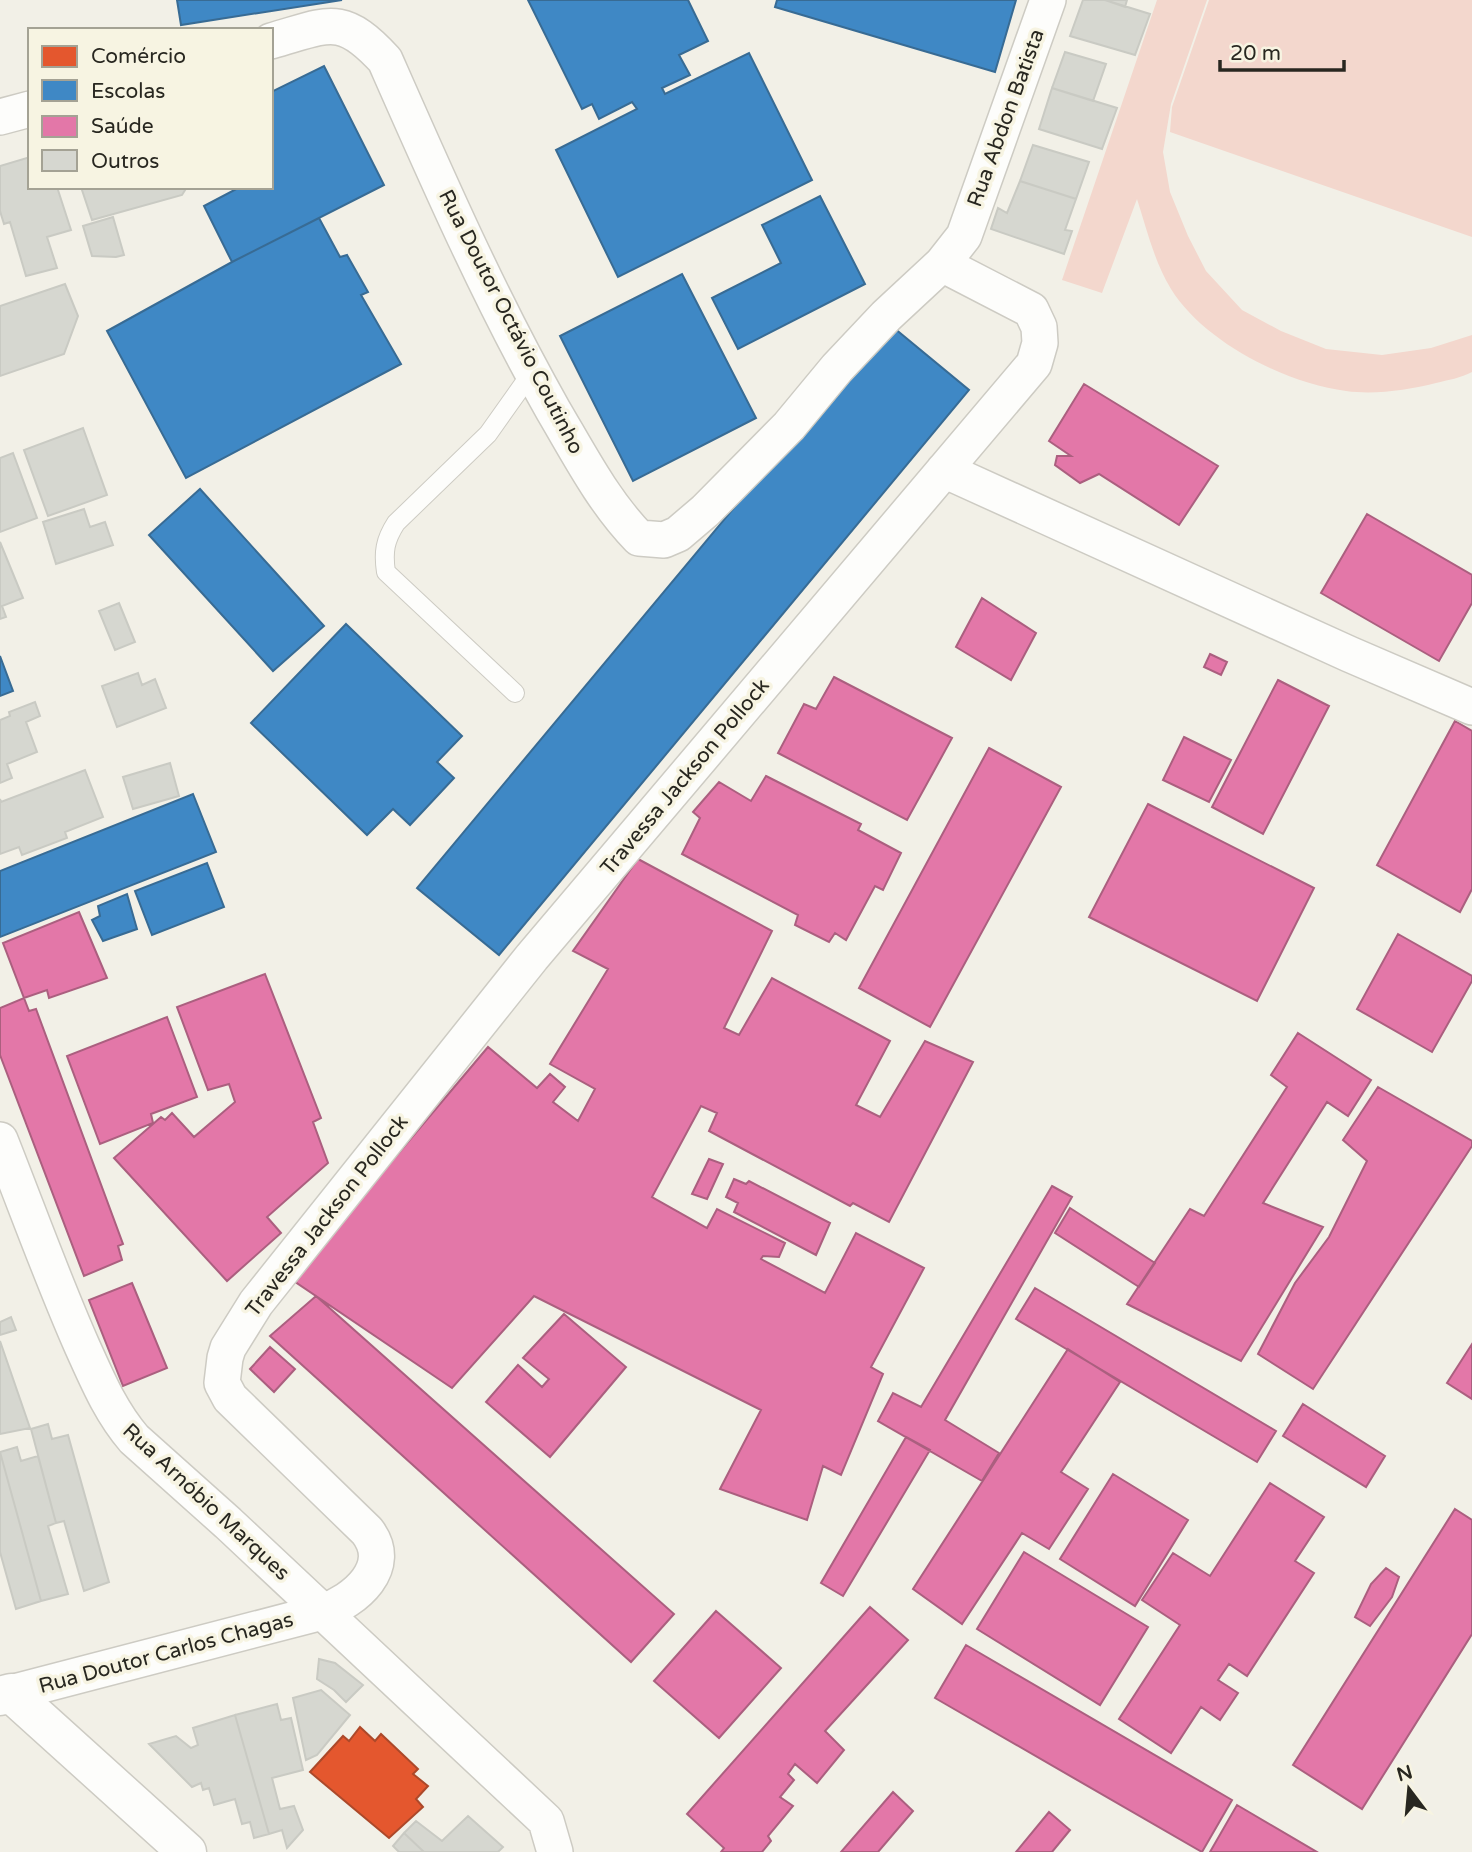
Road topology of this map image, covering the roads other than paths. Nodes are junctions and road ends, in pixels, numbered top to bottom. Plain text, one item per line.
1 (1048, 0) edge
2 (273, 40) edge
3 (28, 110) edge
4 (0, 117) edge
5 (942, 264) junction
6 (532, 372) junction
7 (944, 470) junction
8 (515, 693) dead end
9 (1472, 707) edge
10 (0, 1140) edge
11 (228, 1348) joint
12 (322, 1612) junction
13 (5, 1695) edge
14 (550, 1837) edge
15 (187, 1852) edge

1 - 5 street, Rua Abdon Batista
2 - 6 street, Rua Doutor Octávio Coutinho
3 - 4 street
5 - 6 street, Rua Doutor Octávio Coutinho
5 - 7 street, Travessa Jackson Pollock
6 - 8 lane
7 - 9 street
7 - 11 street, Travessa Jackson Pollock
10 - 12 street, Rua Arnóbio Marques
11 - 12 street, Rua Doutor Carlos Chagas
12 - 13 street, Rua Doutor Carlos Chagas
12 - 14 street, Rua Arnóbio Marques
13 - 15 main road, Rua Doutor Carlos Chagas

